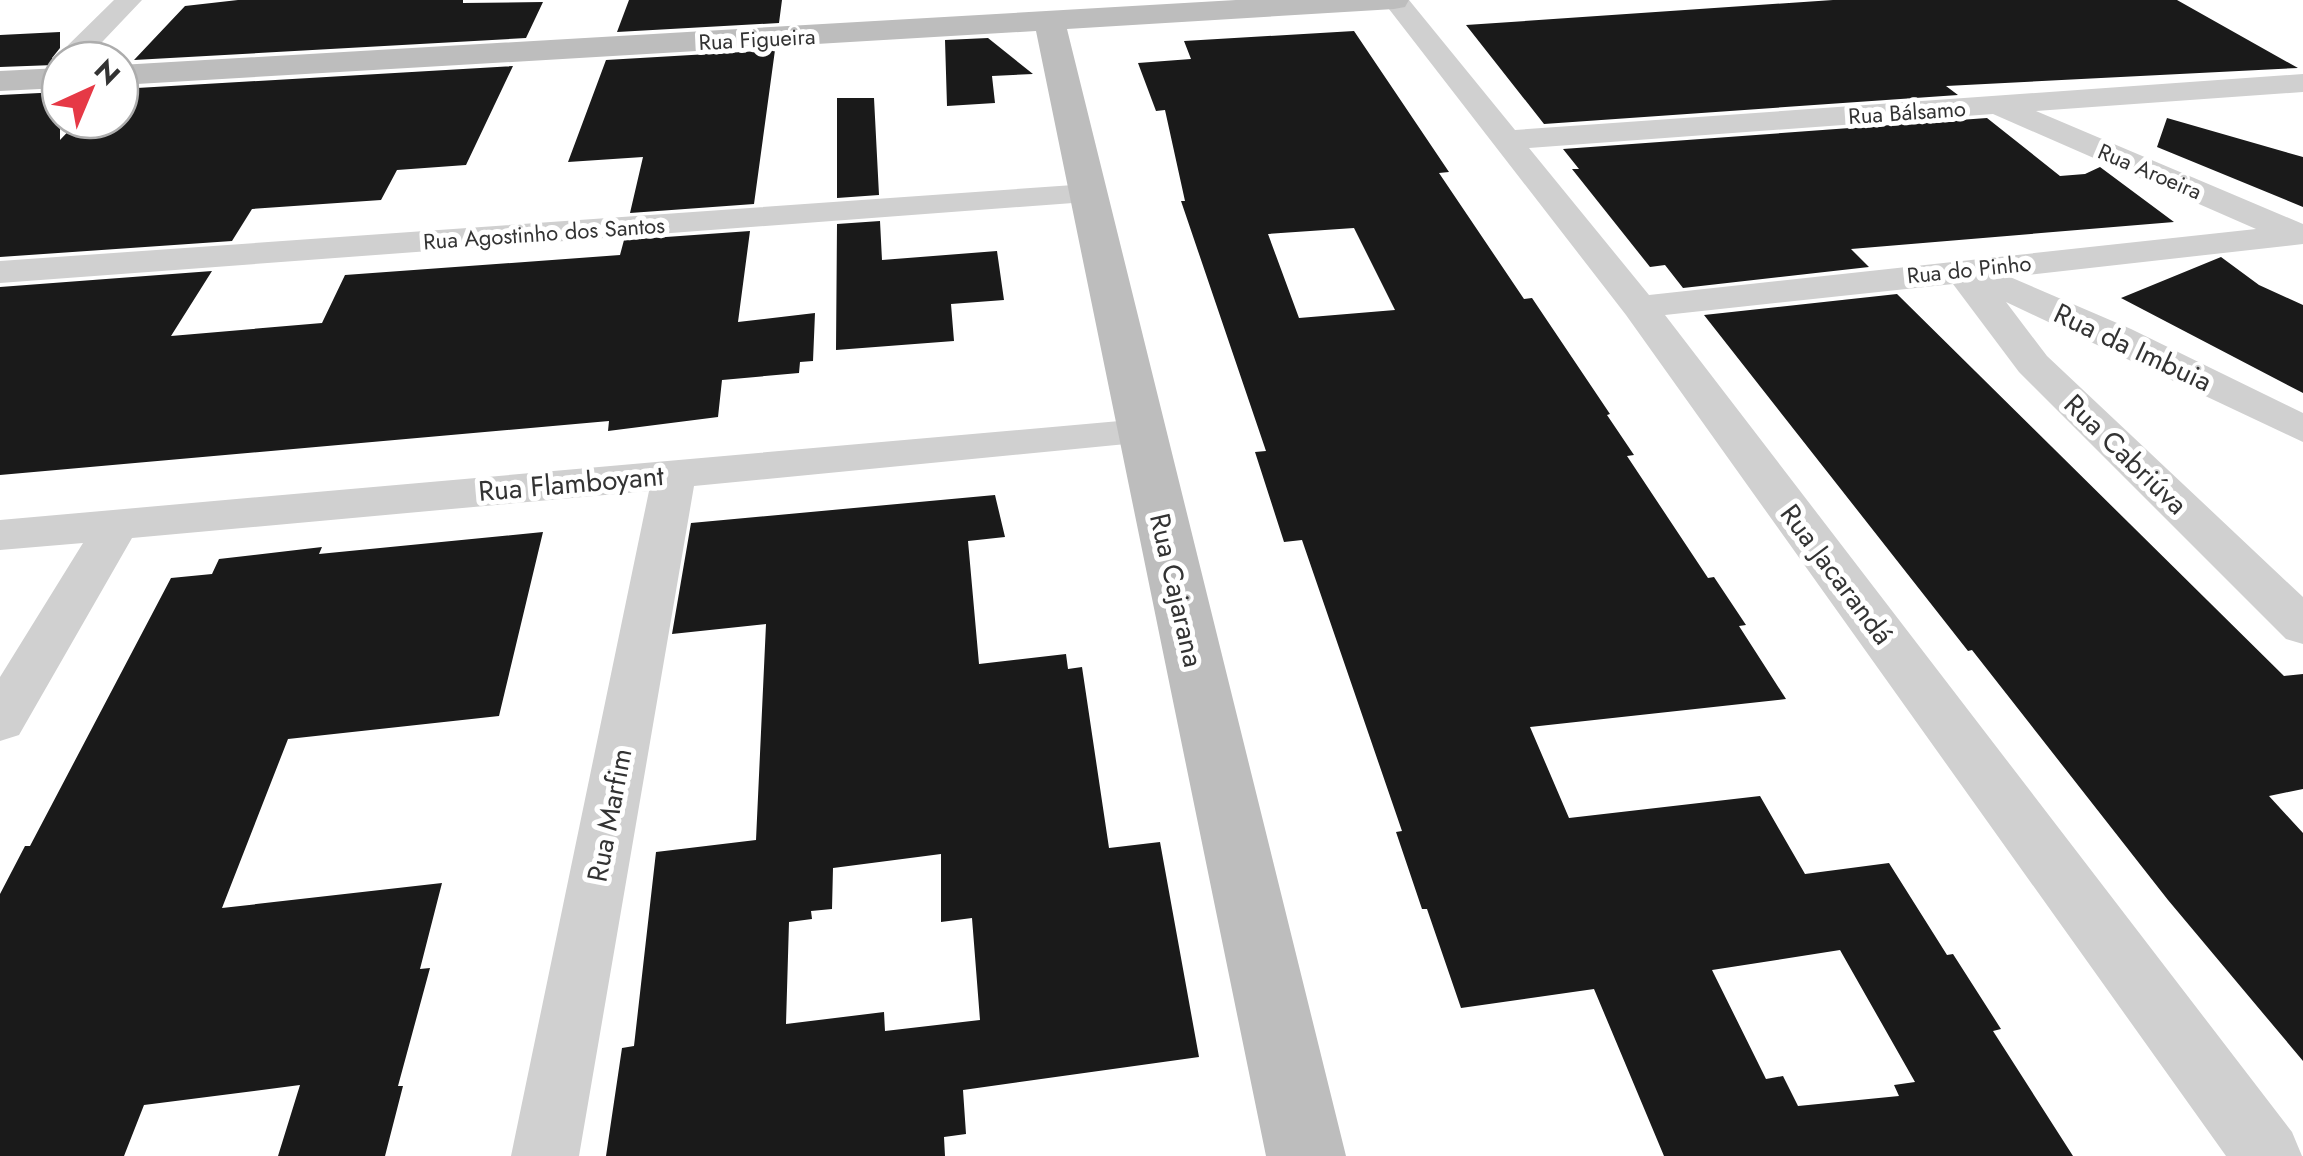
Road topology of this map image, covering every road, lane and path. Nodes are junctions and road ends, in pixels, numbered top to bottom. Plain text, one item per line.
1 (130, 0) edge
2 (1395, 0) edge
3 (1050, 23) junction
4 (91, 40) edge
5 (140, 73) edge
6 (40, 75) edge
7 (0, 82) edge
8 (2303, 83) edge
9 (1997, 105) junction
10 (1510, 140) junction
11 (1088, 194) junction
12 (2301, 236) edge
13 (1962, 270) junction
14 (0, 272) edge
15 (1639, 307) junction
16 (2303, 429) edge
17 (1142, 432) junction
18 (674, 474) junction
19 (118, 524) junction
20 (0, 535) edge
21 (2303, 626) edge
22 (0, 721) edge
23 (545, 1156) edge
24 (1306, 1156) edge
25 (2268, 1156) edge

1 - 4 street
2 - 3 street, Rua Figueira
2 - 10 street, Rua Jacarandá
3 - 5 street, Rua Figueira
3 - 11 street, Rua Cajarana
6 - 7 street
8 - 9 street, Rua Bálsamo
9 - 10 street, Rua Bálsamo
9 - 12 street, Rua Aroeira
10 - 15 street, Rua Jacarandá
11 - 14 street, Rua Agostinho dos Santos
11 - 17 street, Rua Cajarana
12 - 13 street, Rua do Pinho
13 - 15 street, Rua do Pinho
13 - 16 street, Rua da Imbuia
13 - 21 street, Rua Cabriúva
15 - 25 street, Rua Jacarandá
17 - 18 street, Rua Flamboyant
17 - 24 street, Rua Cajarana
18 - 19 street, Rua Flamboyant
18 - 23 street, Rua Marfim
19 - 20 street, Rua Flamboyant
19 - 22 street

